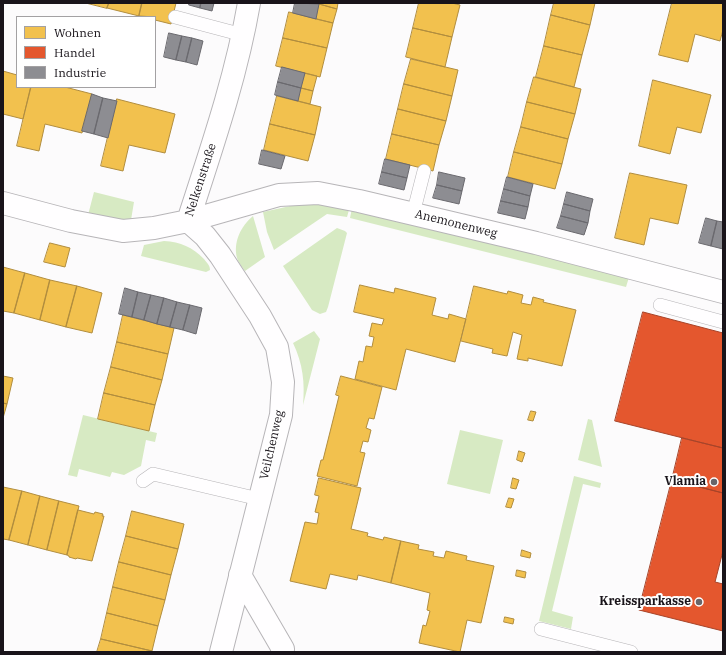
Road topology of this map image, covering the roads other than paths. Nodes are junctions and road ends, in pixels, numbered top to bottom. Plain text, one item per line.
1 (249, 3) edge
2 (175, 17) dead end
3 (243, 35) junction
4 (424, 171) dead end
5 (3, 203) edge
6 (413, 214) junction
7 (188, 222) junction
8 (723, 292) edge
9 (660, 305) dead end
10 (723, 322) edge
11 (143, 481) dead end
12 (260, 498) junction
13 (240, 575) junction
14 (541, 630) dead end
15 (221, 652) edge
16 (282, 652) edge
17 (631, 652) edge

1 - 3 street, Nelkenstraße
2 - 3 lane
3 - 7 street, Nelkenstraße
4 - 6 lane
5 - 7 street, Nelkenstraße
6 - 7 street, Anemonenweg
6 - 8 street, Anemonenweg
7 - 12 street, Veilchenweg
9 - 10 lane
11 - 12 lane
12 - 13 street, Veilchenweg
13 - 15 street, Veilchenweg
13 - 16 street
14 - 17 lane

